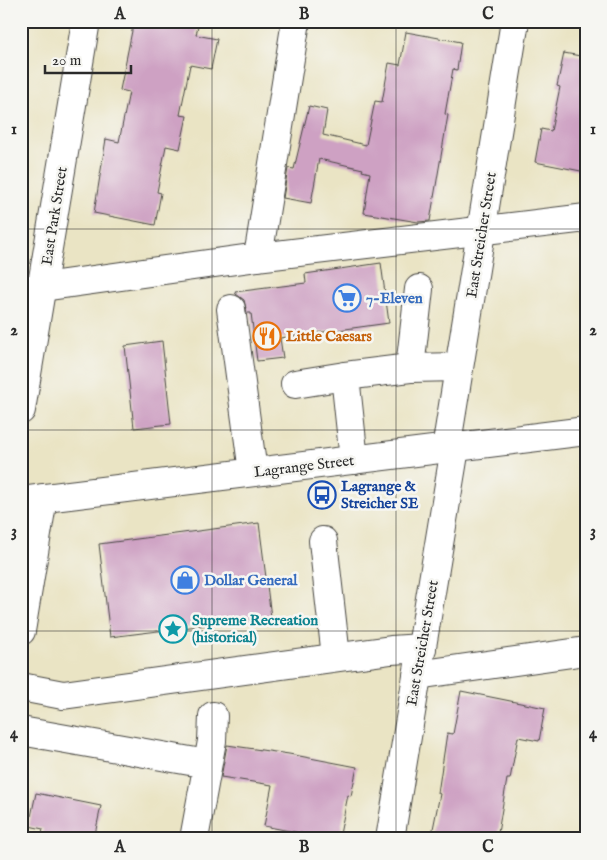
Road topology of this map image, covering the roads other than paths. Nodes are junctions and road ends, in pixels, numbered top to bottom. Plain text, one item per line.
1 (86, 21) edge
2 (296, 21) edge
3 (515, 21) edge
4 (586, 218) edge
5 (482, 231) junction
6 (258, 257) junction
7 (31, 289) edge
8 (419, 289) dead end
9 (231, 309) dead end
10 (459, 367) junction
11 (410, 368) junction
12 (345, 376) junction
13 (296, 384) dead end
14 (21, 410) edge
15 (586, 431) edge
16 (450, 449) junction
17 (354, 460) junction
18 (253, 472) junction
19 (32, 499) edge
20 (323, 541) dead end
21 (21, 631) edge
22 (422, 648) junction
23 (586, 651) edge
24 (336, 657) junction
25 (417, 675) junction
26 (21, 687) edge
27 (213, 716) dead end
28 (21, 732) edge
29 (207, 764) junction
30 (194, 839) edge
31 (390, 839) edge

1 - 7 street, East Park Street
2 - 6 street
3 - 5 street, East Streicher Street
4 - 5 street
5 - 6 street
5 - 10 street, East Streicher Street
6 - 7 street
7 - 14 street, East Park Street
8 - 11 street
9 - 18 street
10 - 11 street
10 - 16 street, East Streicher Street
11 - 12 street
12 - 13 street
12 - 17 street
15 - 16 street, Lagrange Street
16 - 17 street, Lagrange Street
16 - 22 street, East Streicher Street
17 - 18 street, Lagrange Street
18 - 19 street, Lagrange Street
19 - 21 street
20 - 24 street
22 - 24 street
22 - 25 street, East Streicher Street
23 - 25 street
24 - 26 street
25 - 31 street, East Streicher Street
27 - 29 street
28 - 29 street
29 - 30 street

